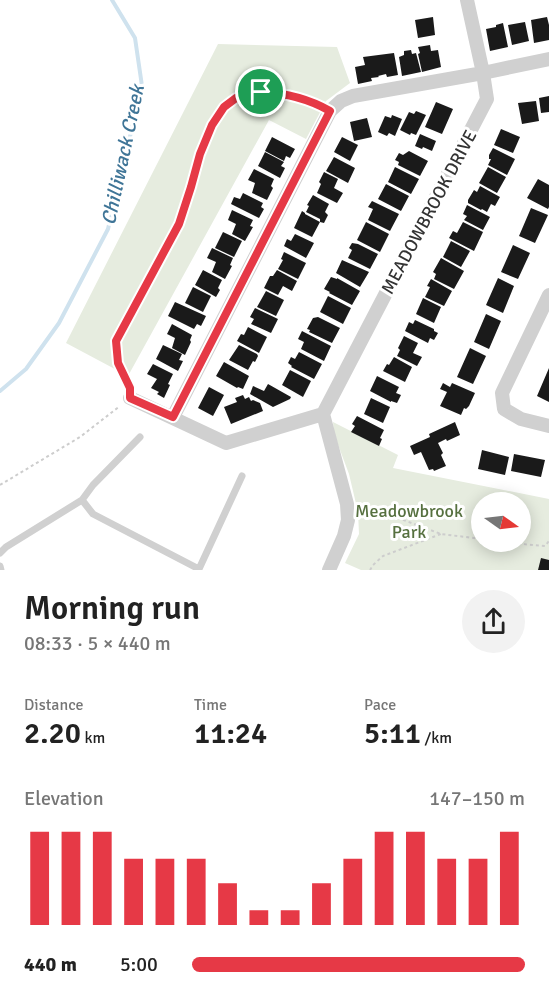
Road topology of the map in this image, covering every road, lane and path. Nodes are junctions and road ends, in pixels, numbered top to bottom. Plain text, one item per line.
1 (467, 0) edge
2 (549, 59) edge
3 (483, 73) junction
4 (330, 111) junction
5 (549, 295) edge
6 (130, 398) junction
7 (323, 414) junction
8 (173, 417) junction
9 (549, 426) edge
10 (140, 437) dead end
11 (242, 476) dead end
12 (0, 485) edge
13 (345, 498) junction
14 (82, 500) junction
15 (441, 534) junction
16 (471, 538) edge
17 (549, 541) edge
18 (531, 545) edge
19 (545, 546) junction
20 (549, 550) edge
21 (0, 553) edge
22 (199, 570) edge
23 (328, 570) edge
24 (370, 570) edge

1 - 3 street, MEADOWBROOK DRIVE
2 - 3 street
3 - 4 street
3 - 7 street, MEADOWBROOK DRIVE
4 - 6 path
4 - 8 street
5 - 9 street
6 - 8 street
6 - 12 path
7 - 8 street
7 - 13 street
10 - 14 lane
11 - 22 lane
13 - 15 path
13 - 23 street
14 - 21 lane
14 - 22 lane
15 - 16 path
15 - 24 path
17 - 19 path
18 - 19 path
19 - 20 path

